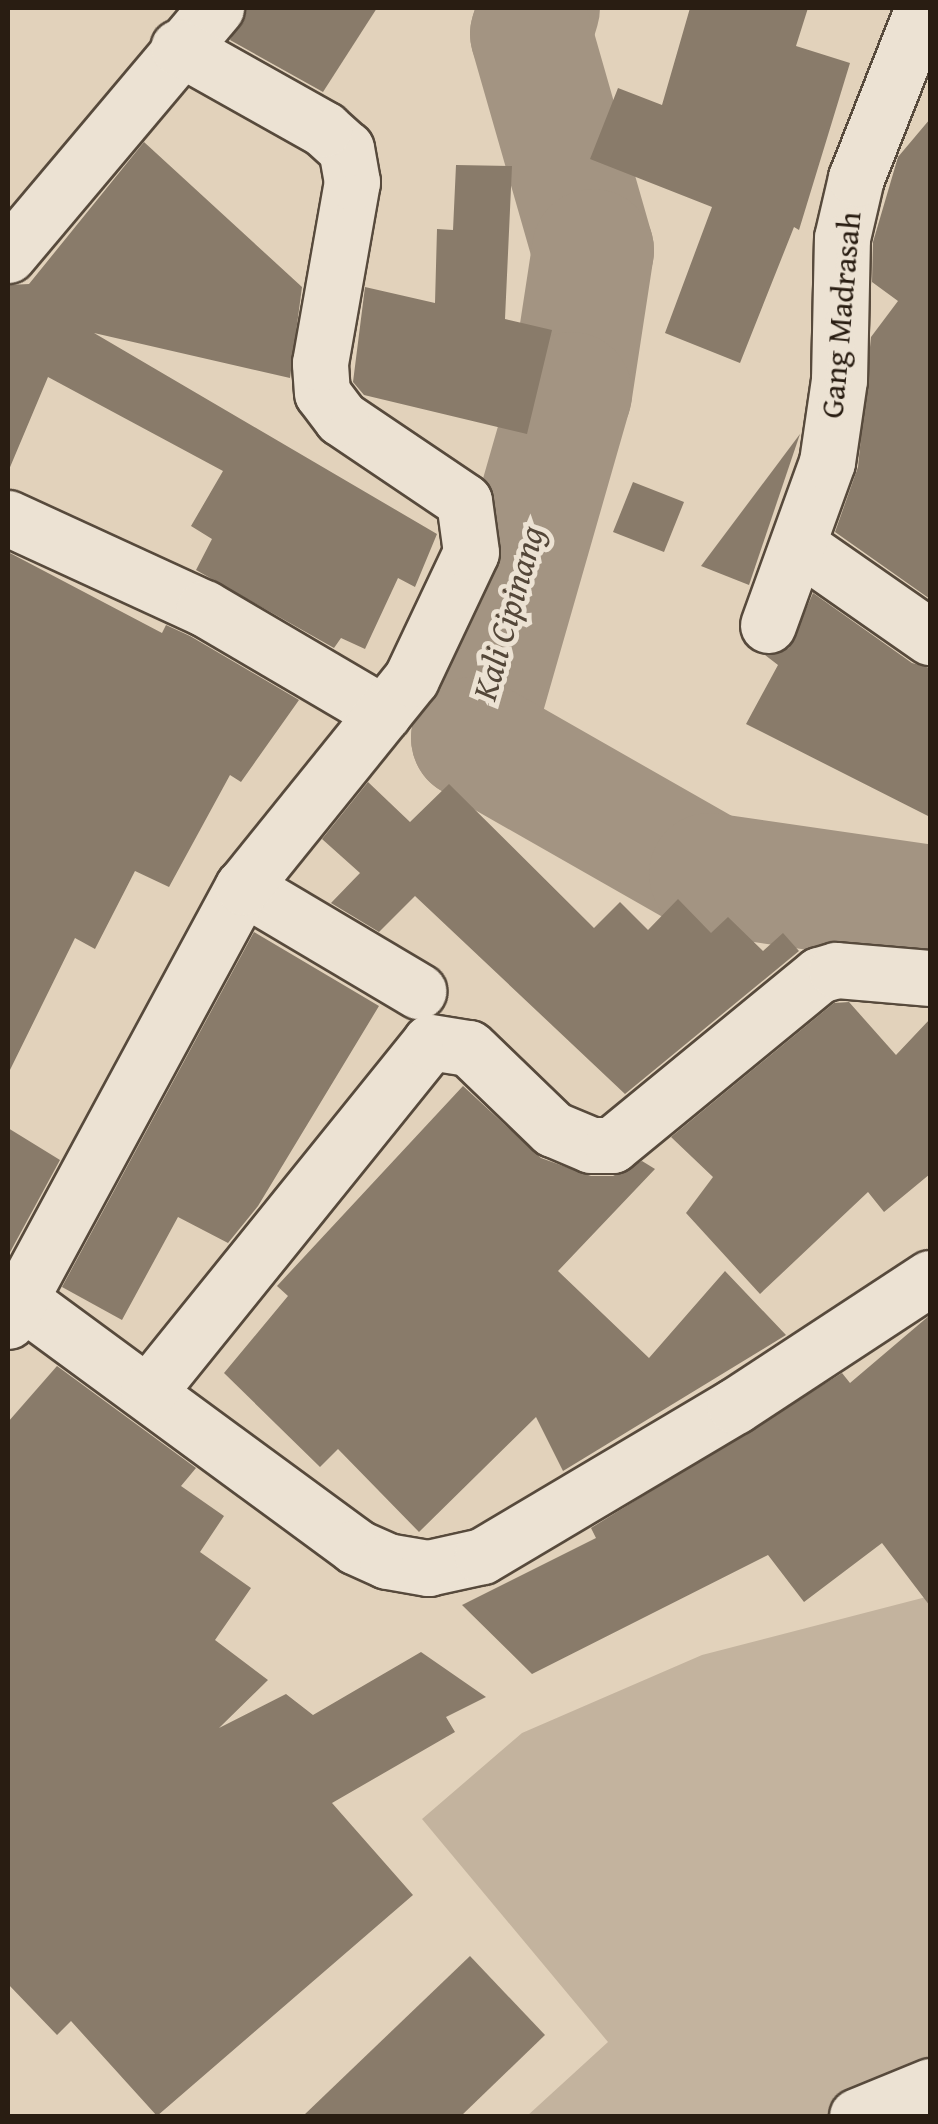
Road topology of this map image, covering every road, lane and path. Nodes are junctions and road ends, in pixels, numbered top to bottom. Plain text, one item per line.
1 (216, 8) edge
2 (923, 8) edge
3 (178, 47) junction
4 (8, 255) edge
5 (8, 518) edge
6 (798, 545) junction
7 (768, 626) dead end
8 (930, 638) edge
9 (384, 713) junction
10 (244, 887) junction
11 (930, 978) edge
12 (418, 991) dead end
13 (930, 1278) edge
14 (16, 1312) edge
15 (148, 1392) junction
16 (930, 2086) edge
17 (857, 2116) edge

1 - 3 street
2 - 6 street, Gang Madrasah
3 - 4 street
3 - 9 street
5 - 9 street
6 - 7 street, Gang Madrasah
6 - 8 street
9 - 10 street
10 - 12 street
10 - 14 street
11 - 15 street
13 - 15 street
14 - 15 street
16 - 17 street

